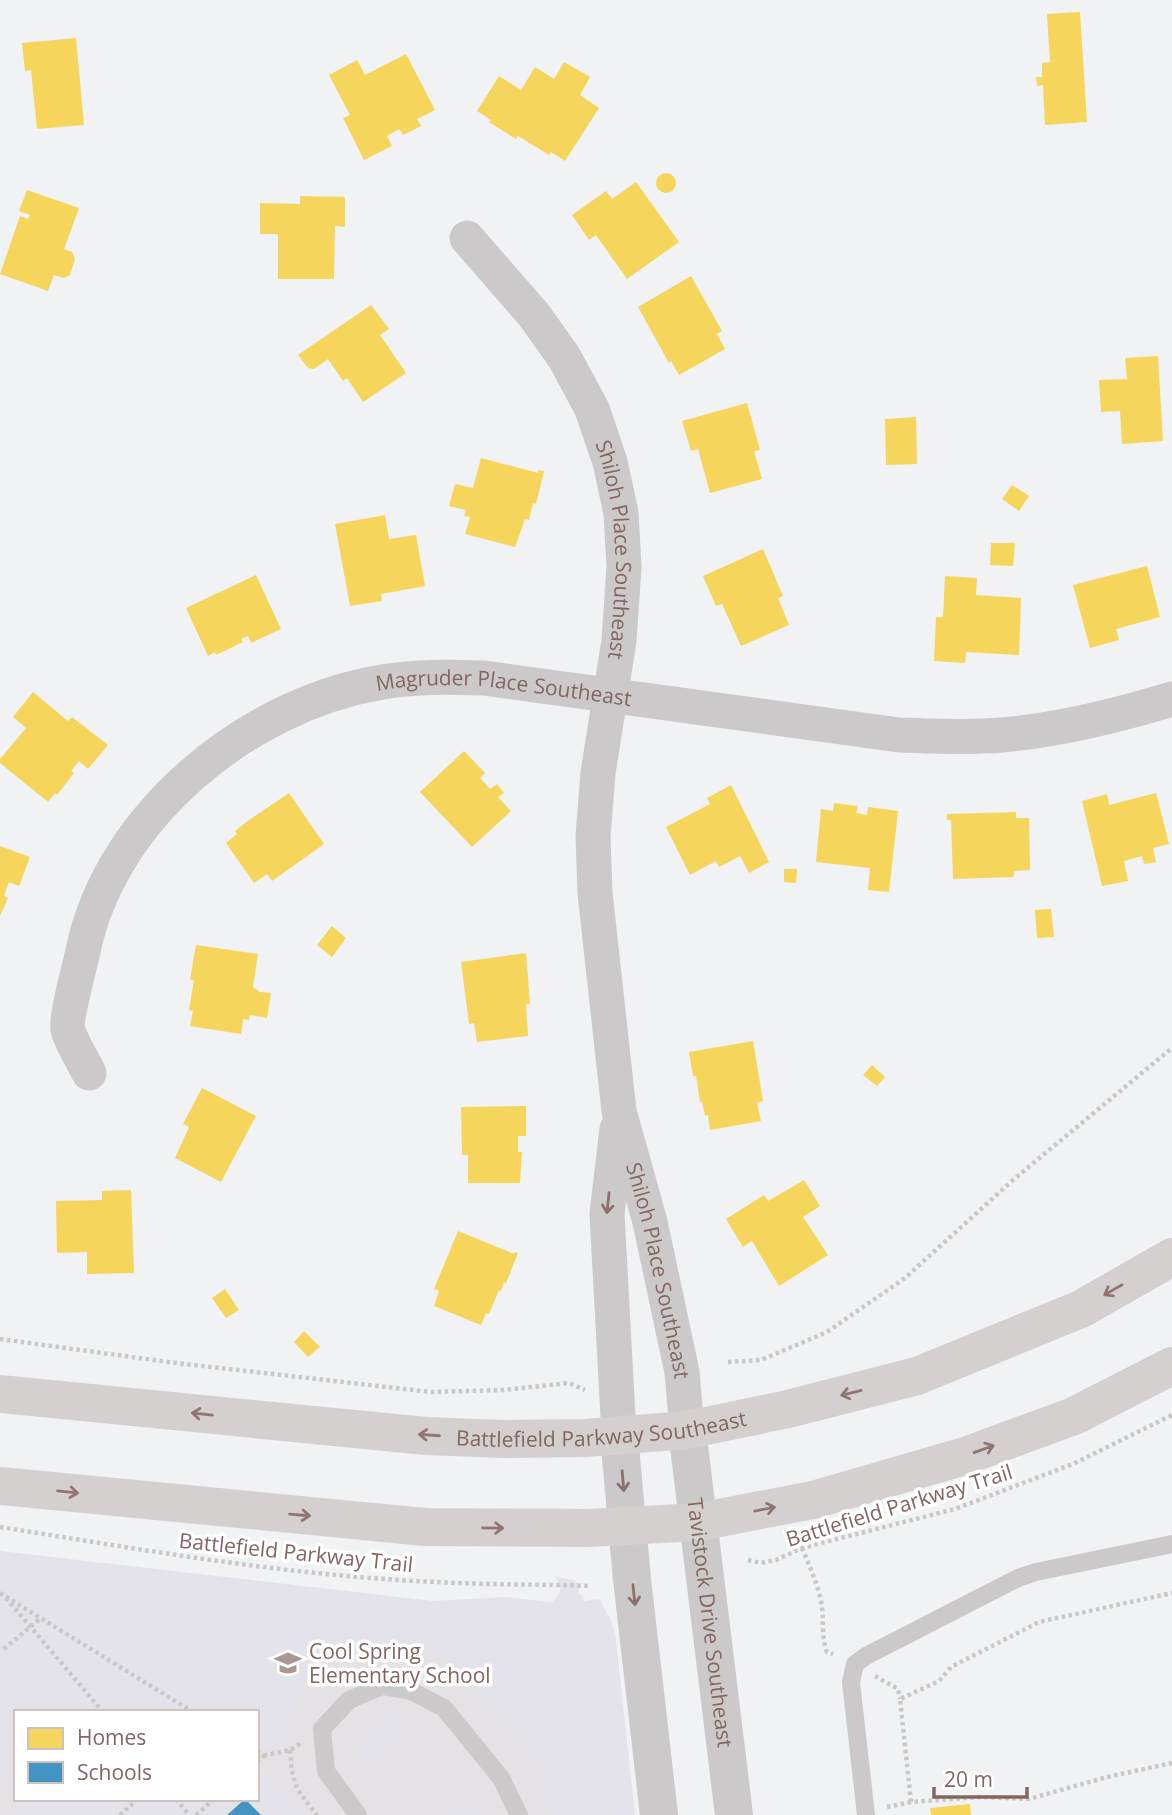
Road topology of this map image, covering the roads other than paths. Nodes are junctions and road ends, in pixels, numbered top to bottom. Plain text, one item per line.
1 (467, 238) dead end
2 (610, 694) junction
3 (1172, 699) edge
4 (89, 1073) dead end
5 (619, 1111) junction
6 (1172, 1257) edge
7 (1172, 1366) edge
8 (0, 1394) edge
9 (687, 1430) junction
10 (619, 1435) junction
11 (0, 1486) edge
12 (698, 1522) junction
13 (627, 1527) junction
14 (1172, 1544) edge
15 (866, 1813) edge
16 (358, 1815) edge
17 (519, 1815) edge
18 (659, 1815) edge
19 (734, 1815) edge

1 - 2 street, Shiloh Place Southeast
2 - 3 street, Magruder Place Southeast
2 - 4 street, Magruder Place Southeast
2 - 5 street, Shiloh Place Southeast
5 - 9 street, Shiloh Place Southeast
5 -> 10 street, Shiloh Place Southeast
6 -> 9 main road, Battlefield Parkway Southeast
12 -> 7 main road
10 -> 8 main road, Battlefield Parkway Southeast
9 - 10 main road, Battlefield Parkway Southeast
9 - 12 street, Tavistock Drive Southeast
10 -> 13 street
11 -> 13 main road
12 - 13 main road
12 - 19 street, Tavistock Drive Southeast
13 -> 18 street
14 - 15 lane
16 - 17 lane

